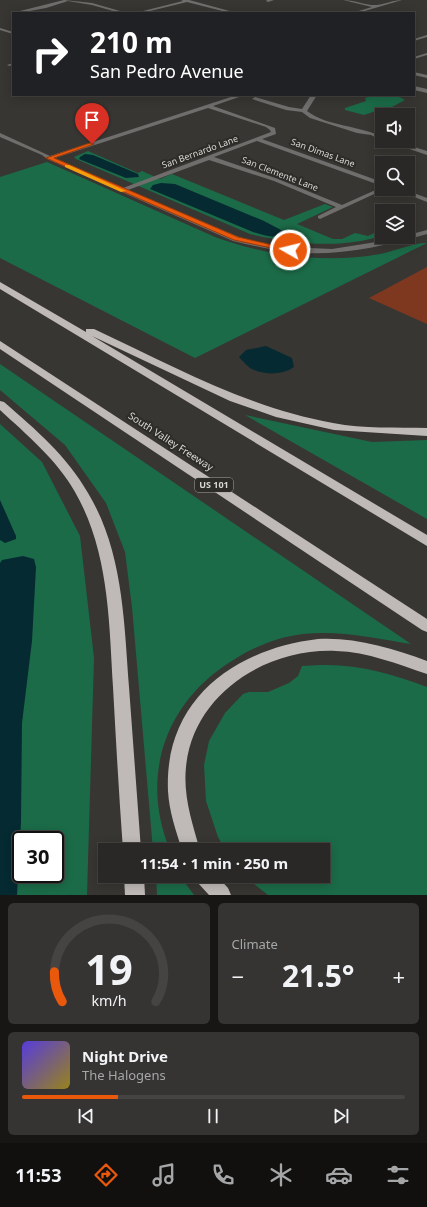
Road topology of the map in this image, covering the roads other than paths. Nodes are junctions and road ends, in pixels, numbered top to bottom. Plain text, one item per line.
1 (68, 0) edge
2 (183, 0) edge
3 (344, 0) edge
4 (400, 0) edge
5 (188, 1) junction
6 (376, 7) junction
7 (18, 12) dead end
8 (121, 12) edge
9 (141, 12) edge
10 (231, 12) edge
11 (358, 12) edge
12 (0, 29) edge
13 (12, 33) edge
14 (427, 36) edge
15 (415, 40) edge
16 (427, 42) edge
17 (427, 54) edge
18 (415, 58) edge
19 (415, 73) edge
20 (427, 77) edge
21 (415, 88) edge
22 (427, 91) edge
23 (239, 96) edge
24 (313, 96) edge
25 (255, 99) dead end
26 (207, 106) junction
27 (304, 111) junction
28 (375, 133) edge
29 (372, 134) junction
30 (0, 135) edge
31 (375, 136) edge
32 (258, 140) junction
33 (411, 148) edge
34 (427, 153) edge
35 (49, 158) junction
36 (210, 158) junction
37 (375, 182) edge
38 (122, 190) junction
39 (375, 192) edge
40 (415, 196) edge
41 (427, 200) edge
42 (342, 207) junction
43 (320, 217) dead end
44 (427, 232) edge
45 (0, 285) edge
46 (26, 300) junction
47 (0, 344) edge
48 (0, 404) edge
49 (427, 432) edge
50 (427, 541) edge
51 (427, 626) edge
52 (427, 668) edge
53 (132, 843) edge
54 (189, 843) edge
55 (134, 883) edge
56 (211, 883) edge
57 (135, 895) edge
58 (221, 895) edge

1 - 7 street
1 - 8 street
2 - 5 street
3 - 6 street
4 - 6 street
5 - 9 street
5 - 10 street
6 - 11 street
12 - 13 street
14 - 15 street
15 - 16 street
17 - 18 street
19 - 20 street
21 - 22 street
23 - 26 street
24 - 27 street
25 - 27 street
26 - 32 street, San Bernardo Lane
26 - 35 street
27 - 29 street
28 - 29 street
29 - 31 street
30 - 35 street
32 - 36 street, San Bernardo Lane
32 - 37 street, San Dimas Lane
33 - 34 street
35 - 38 street
36 - 38 street, San Bernardo Lane
36 - 42 street, San Clemente Lane
38 - 44 street
39 - 42 street
40 - 41 street
42 - 43 street
45 - 46 highway
46 - 49 highway
46 - 50 highway
47 - 51 highway, South Valley Freeway / US 101
48 - 53 highway
52 - 54 highway
55 - 57 highway
56 - 58 highway

